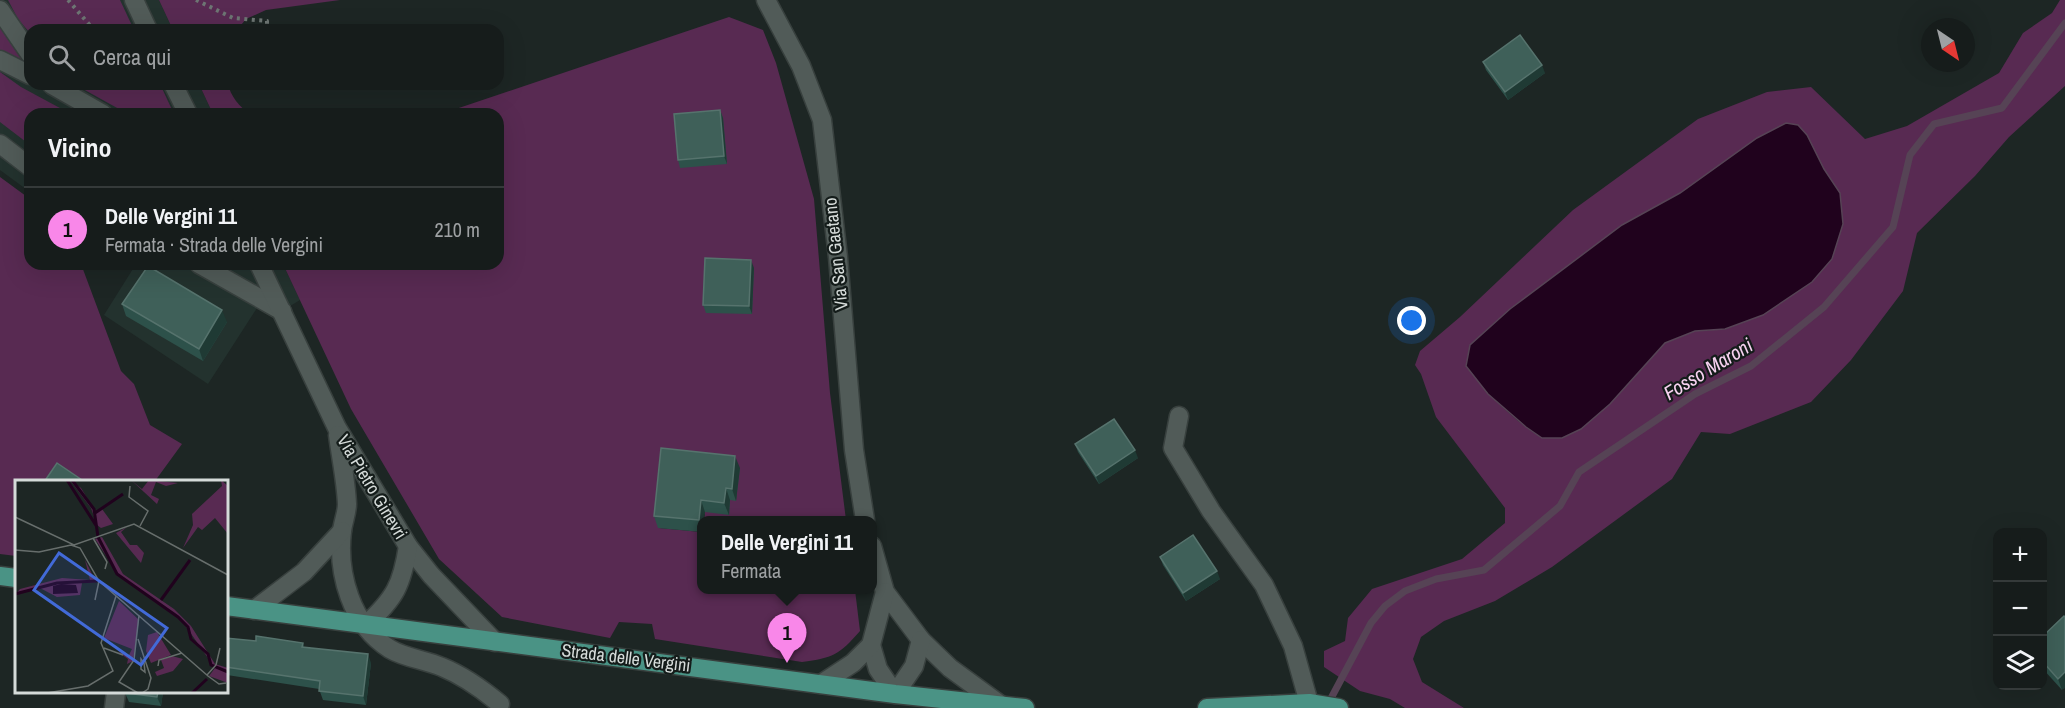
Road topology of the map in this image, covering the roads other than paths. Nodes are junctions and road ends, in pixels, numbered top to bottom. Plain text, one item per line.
1 (134, 0) edge
2 (766, 0) edge
3 (0, 10) edge
4 (145, 24) edge
5 (24, 45) edge
6 (0, 60) edge
7 (24, 72) edge
8 (61, 90) edge
9 (177, 90) edge
10 (93, 108) edge
11 (185, 108) edge
12 (0, 144) edge
13 (24, 163) edge
14 (210, 270) edge
15 (262, 270) edge
16 (282, 311) junction
17 (1179, 416) dead end
18 (337, 428) junction
19 (865, 516) edge
20 (342, 531) junction
21 (408, 546) junction
22 (877, 561) edge
23 (0, 576) edge
24 (15, 578) edge
25 (885, 592) junction
26 (228, 606) edge
27 (254, 610) junction
28 (366, 625) junction
29 (921, 640) junction
30 (495, 642) junction
31 (871, 645) junction
32 (821, 684) junction
33 (116, 693) edge
34 (895, 694) junction
35 (1309, 703) junction
36 (500, 704) dead end
37 (1002, 706) junction
38 (114, 708) edge
39 (1025, 708) edge
40 (1207, 708) edge
41 (1339, 708) edge

1 - 4 street
2 - 19 street, Via San Gaetano
3 - 5 street
6 - 7 street
8 - 10 street
9 - 11 street
12 - 13 street
14 - 16 street
15 - 16 street, Via Pietro Ginevri
16 - 18 street, Via Pietro Ginevri
17 - 35 street
18 - 20 street, Via Pietro Ginevri
18 - 21 street, Via Pietro Ginevri
20 - 27 street
20 - 28 street, Via Pietro Ginevri
21 - 28 street, Via Pietro Ginevri
21 - 30 street, Via Pietro Ginevri
22 - 25 street
23 - 24 main road
25 - 29 street
25 - 31 street
26 - 27 main road, Strada delle Vergini
27 - 28 main road, Strada delle Vergini
28 - 30 main road, Strada delle Vergini
28 - 36 street
29 - 34 street
29 - 37 street
30 - 32 main road, Strada delle Vergini
31 - 32 street
31 - 34 street
32 - 34 main road, Strada delle Vergini
33 - 38 street
34 - 37 main road, Strada delle Vergini
35 - 40 main road
35 - 41 main road
37 - 39 main road, Strada delle Vergini

